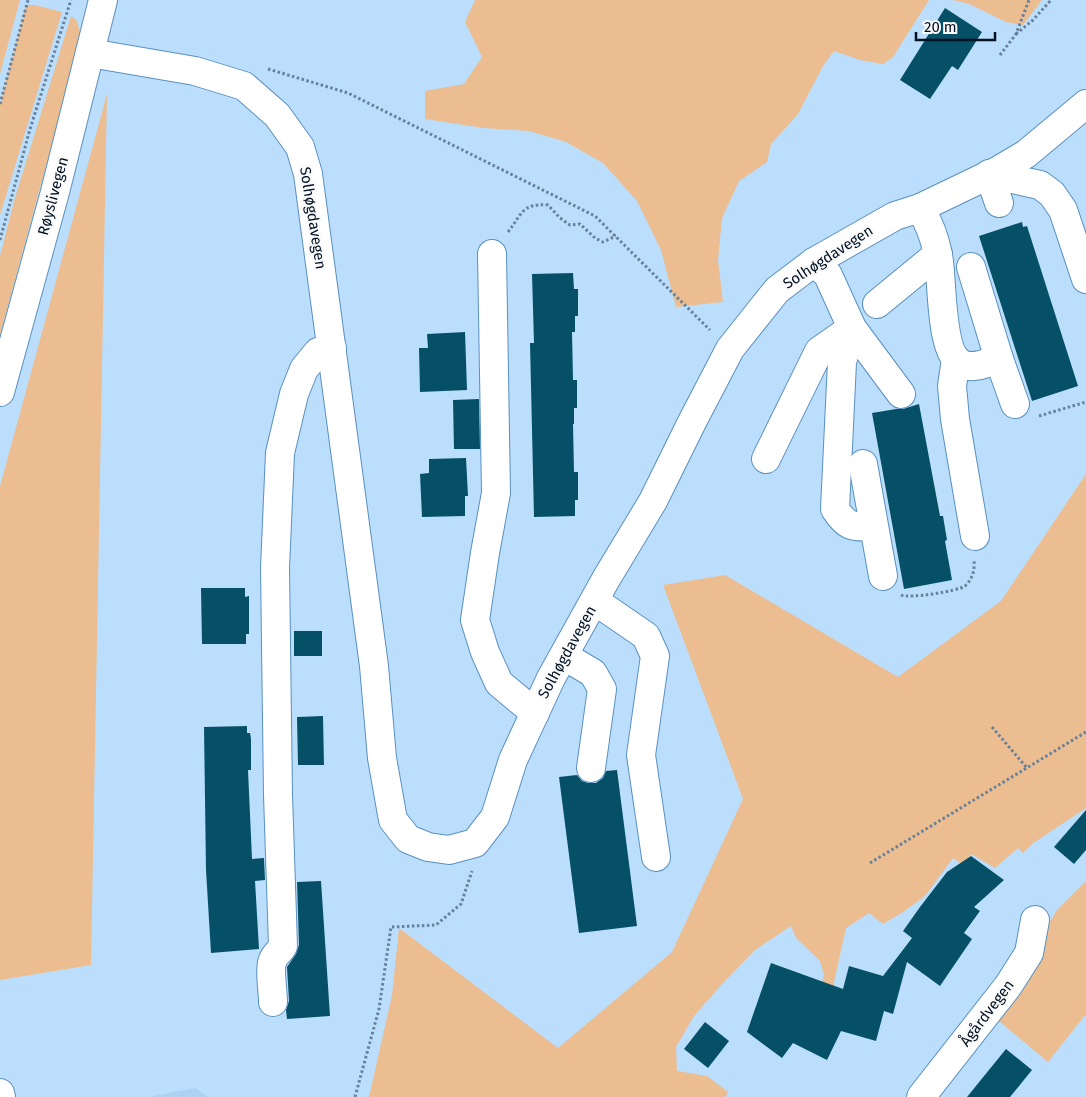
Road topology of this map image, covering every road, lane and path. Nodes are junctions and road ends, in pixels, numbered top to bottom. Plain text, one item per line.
1 (28, 0) edge
2 (71, 0) edge
3 (103, 0) edge
4 (1029, 0) edge
5 (1051, 0) edge
6 (1016, 34) junction
7 (90, 53) junction
8 (1000, 56) dead end
9 (265, 68) dead end
10 (0, 104) edge
11 (1086, 104) edge
12 (989, 174) junction
13 (998, 203) dead end
14 (920, 208) junction
15 (616, 236) junction
16 (0, 240) edge
17 (492, 254) joint
18 (938, 254) junction
19 (814, 262) junction
20 (971, 267) dead end
21 (1086, 279) edge
22 (877, 304) dead end
23 (852, 328) junction
24 (332, 348) junction
25 (730, 349) junction
26 (956, 359) junction
27 (999, 359) junction
28 (0, 392) edge
29 (901, 394) dead end
30 (1086, 402) edge
31 (1015, 404) joint
32 (766, 459) dead end
33 (863, 464) dead end
34 (873, 526) junction
35 (975, 536) joint
36 (882, 576) joint
37 (595, 601) junction
38 (564, 656) junction
39 (535, 713) junction
40 (992, 727) dead end
41 (1086, 732) edge
42 (591, 768) dead end
43 (1027, 768) junction
44 (475, 843) junction
45 (656, 857) dead end
46 (870, 863) dead end
47 (1035, 920) dead end
48 (273, 1002) dead end
49 (0, 1093) edge
50 (1, 1097) edge
51 (355, 1097) edge
52 (922, 1097) edge

1 - 10 path
2 - 16 path
3 - 7 street, Røyslivegen
4 - 6 path
5 - 6 path
6 - 8 path
7 - 24 street, Solhøgdavegen
7 - 28 street, Røyslivegen
9 - 15 path
11 - 12 street, Solhøgdavegen
12 - 13 street
12 - 14 street, Solhøgdavegen
12 - 21 street
14 - 18 street
14 - 19 street, Solhøgdavegen
15 - 17 path
15 - 25 path
17 - 39 street
18 - 22 street
18 - 26 street
19 - 23 street
19 - 25 street, Solhøgdavegen
20 - 27 street
23 - 29 street
23 - 32 street
23 - 34 street
24 - 44 street, Solhøgdavegen
24 - 48 street
25 - 37 street, Solhøgdavegen
26 - 27 street
26 - 35 street
27 - 31 street
30 - 31 path
33 - 34 street
34 - 36 street
35 - 36 path
37 - 38 street, Solhøgdavegen
37 - 45 street
38 - 39 street, Solhøgdavegen
38 - 42 street
39 - 44 street, Solhøgdavegen
40 - 43 path
41 - 43 path
43 - 46 path
44 - 51 path
47 - 52 street, Ågårdvegen
49 - 50 street

